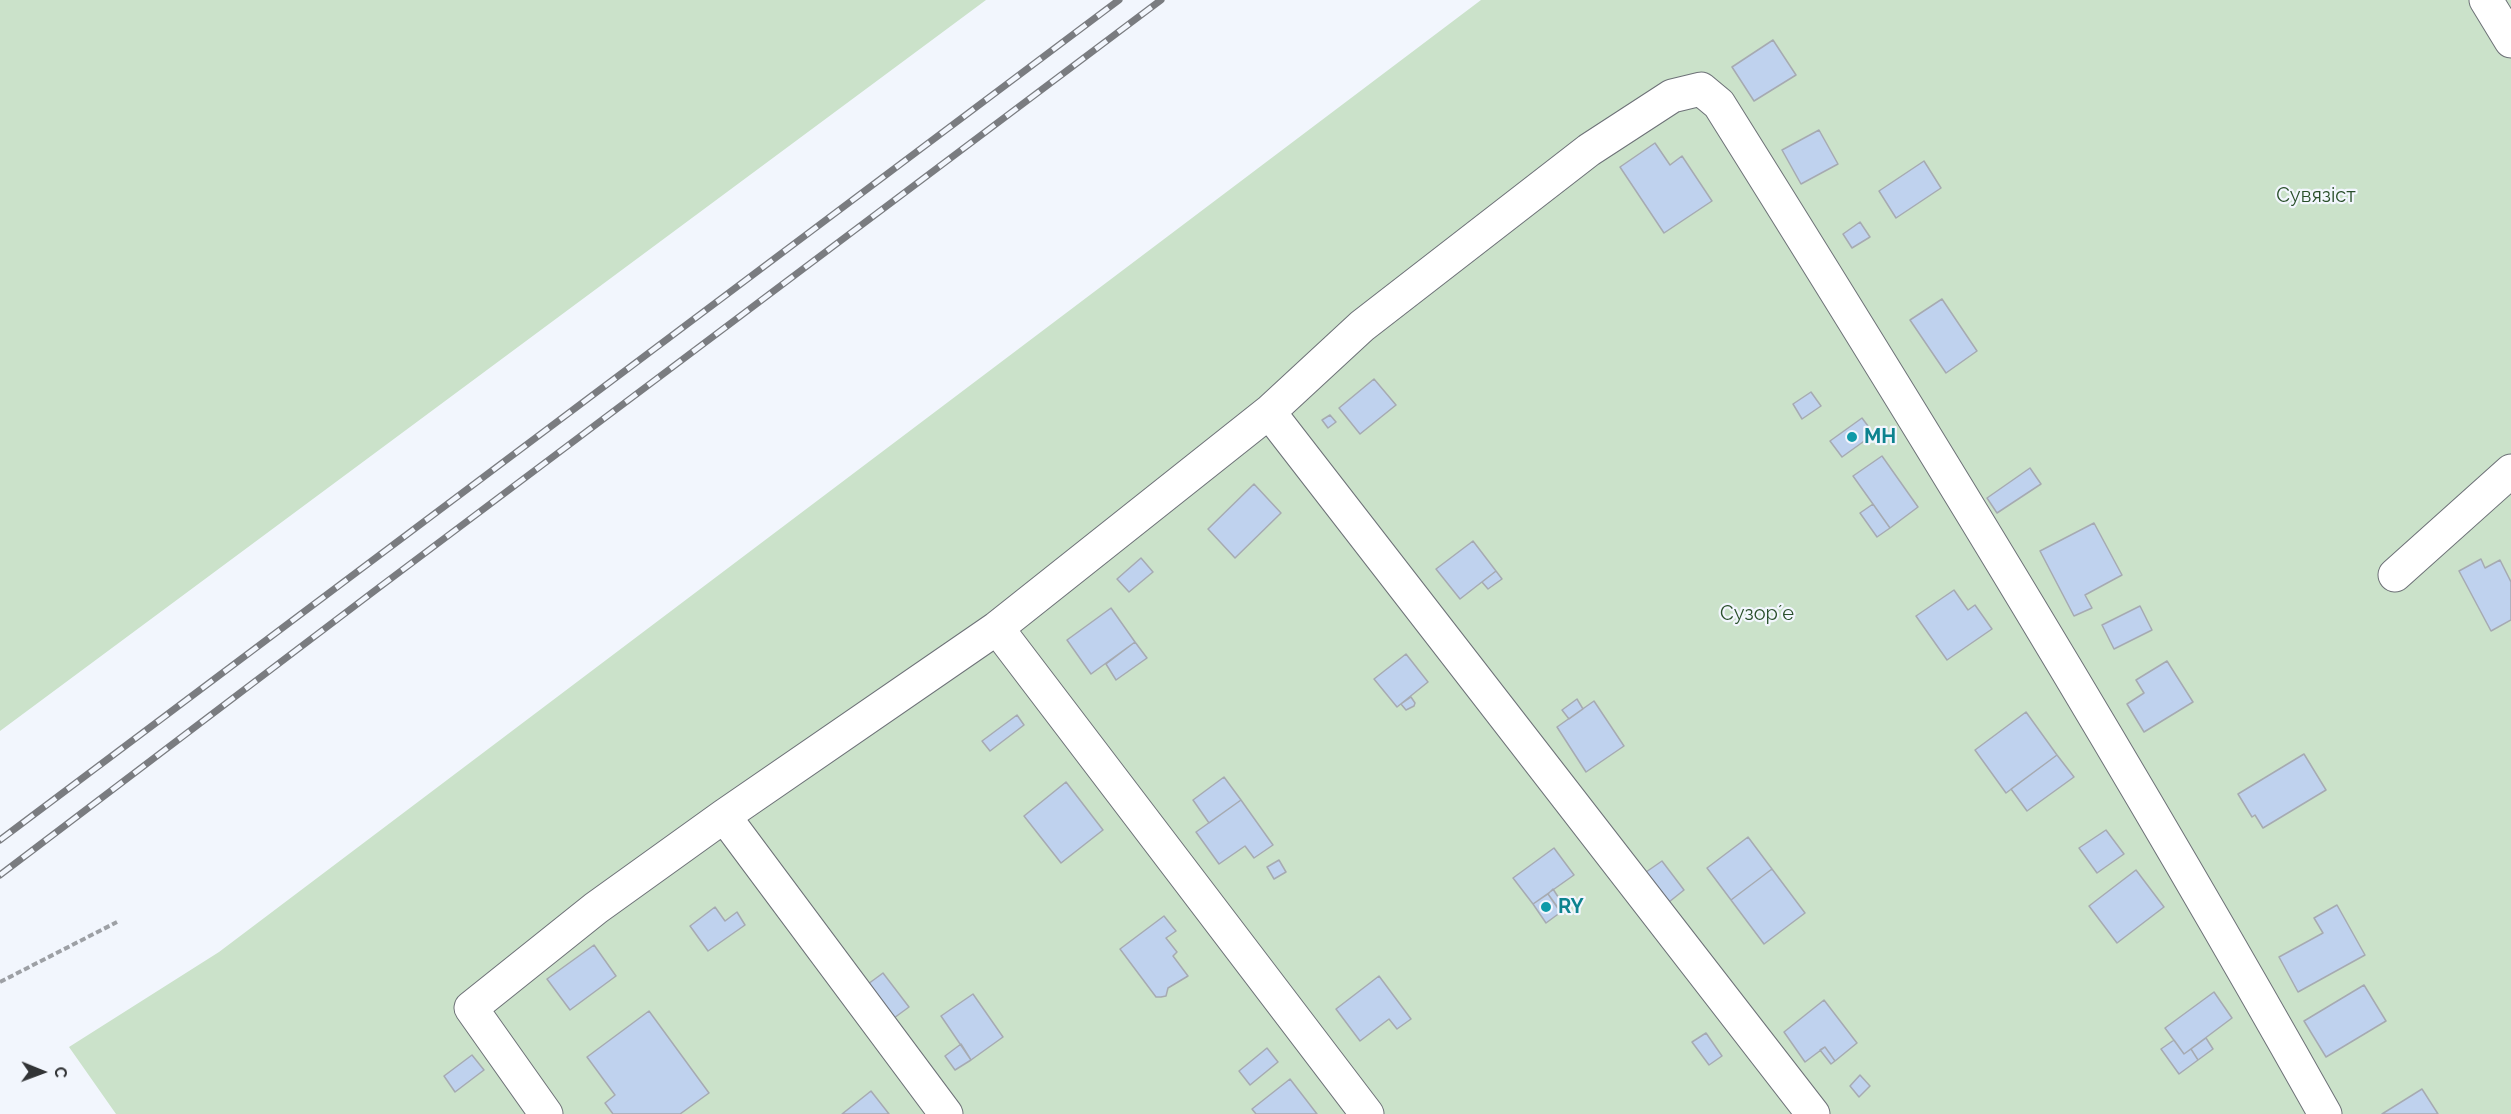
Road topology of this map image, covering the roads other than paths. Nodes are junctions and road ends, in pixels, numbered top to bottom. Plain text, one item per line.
1 (2486, 0) edge
2 (2511, 41) edge
3 (1269, 412) junction
4 (2511, 471) edge
5 (2395, 575) dead end
6 (997, 628) junction
7 (724, 816) junction
8 (546, 1114) edge
9 (946, 1114) edge
10 (1367, 1114) edge
11 (1813, 1114) edge
12 (2325, 1114) edge

1 - 2 lane
3 - 6 lane
3 - 11 lane
3 - 12 lane
4 - 5 lane
6 - 7 lane
6 - 10 lane
7 - 8 lane
7 - 9 lane

